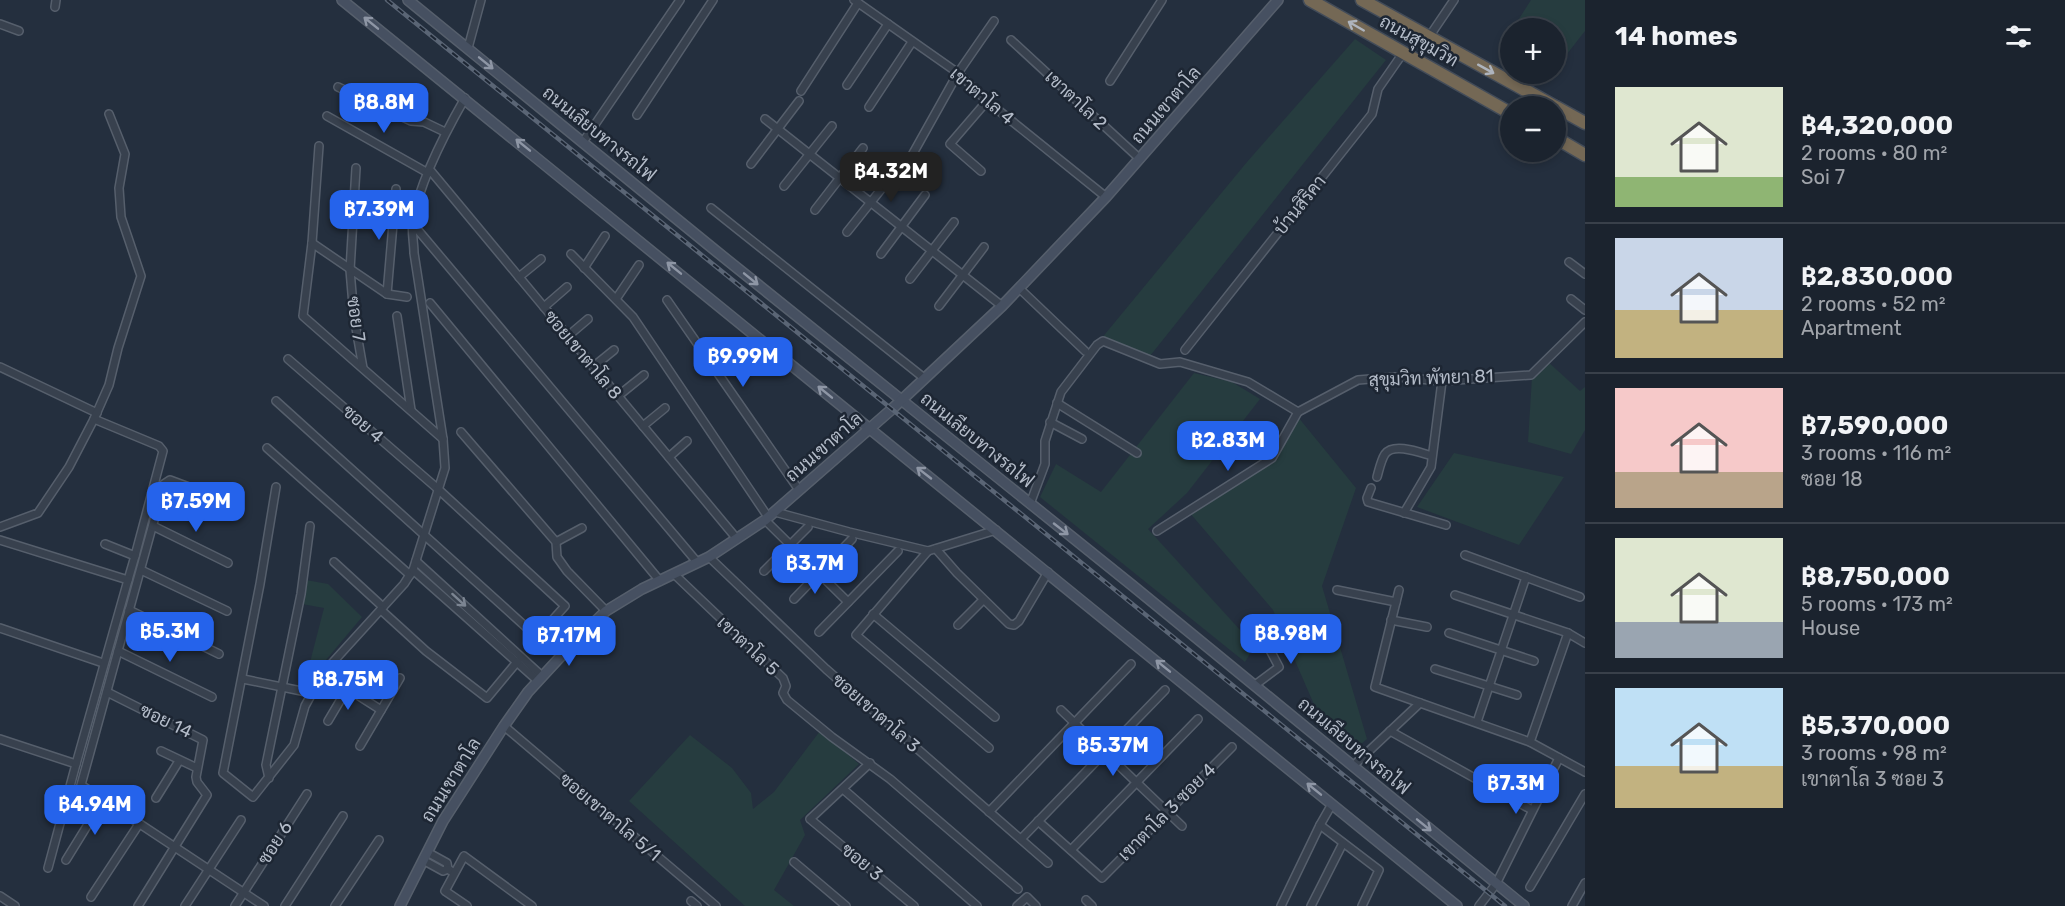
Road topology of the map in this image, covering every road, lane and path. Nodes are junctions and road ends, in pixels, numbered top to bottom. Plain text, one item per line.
1 (342, 0) edge
2 (408, 0) edge
3 (481, 0) edge
4 (680, 0) edge
5 (713, 0) edge
6 (1162, 0) edge
7 (1278, 0) edge
8 (1310, 0) edge
9 (1362, 0) edge
10 (1454, 0) edge
11 (856, 1) edge
12 (994, 21) dead end
13 (0, 24) edge
14 (888, 24) junction
15 (19, 31) dead end
16 (1429, 37) junction
17 (1011, 40) dead end
18 (912, 42) junction
19 (468, 48) junction
20 (1403, 53) junction
21 (958, 73) junction
22 (1110, 81) dead end
23 (847, 85) dead end
24 (338, 87) dead end
25 (801, 91) dead end
26 (1535, 96) edge
27 (465, 98) junction
28 (799, 101) dead end
29 (987, 101) junction
30 (869, 107) dead end
31 (1500, 107) edge
32 (1566, 113) edge
33 (109, 114) dead end
34 (637, 115) dead end
35 (327, 116) dead end
36 (765, 119) dead end
37 (1585, 123) edge
38 (832, 126) dead end
39 (778, 129) junction
40 (445, 132) junction
41 (583, 142) junction
42 (1566, 144) edge
43 (319, 147) dead end
44 (863, 148) dead end
45 (809, 154) junction
46 (1585, 155) edge
47 (911, 157) dead end
48 (1140, 159) junction
49 (751, 164) dead end
50 (356, 168) dead end
51 (981, 171) dead end
52 (429, 172) junction
53 (891, 177) dead end
54 (839, 178) junction
55 (784, 186) dead end
56 (396, 189) dead end
57 (925, 195) dead end
58 (1106, 197) junction
59 (870, 202) junction
60 (711, 208) dead end
61 (815, 210) dead end
62 (954, 222) dead end
63 (412, 223) junction
64 (902, 227) junction
65 (847, 232) dead end
66 (605, 236) dead end
67 (312, 243) junction
68 (984, 247) dead end
69 (932, 251) junction
70 (571, 254) dead end
71 (881, 254) dead end
72 (541, 260) dead end
73 (1569, 262) dead end
74 (639, 265) dead end
75 (584, 268) junction
76 (350, 270) junction
77 (1585, 274) edge
78 (963, 275) junction
79 (519, 278) junction
80 (910, 279) dead end
81 (567, 287) dead end
82 (1020, 289) junction
83 (387, 294) junction
84 (407, 297) dead end
85 (616, 299) junction
86 (667, 300) dead end
87 (1571, 300) dead end
88 (430, 303) dead end
89 (939, 306) dead end
90 (1002, 306) junction
91 (544, 307) junction
92 (1585, 310) edge
93 (397, 316) dead end
94 (588, 319) dead end
95 (1585, 322) edge
96 (568, 336) junction
97 (614, 350) dead end
98 (1185, 350) dead end
99 (1084, 351) dead end
100 (288, 359) dead end
101 (593, 367) junction
102 (0, 368) edge
103 (363, 368) junction
104 (644, 375) dead end
105 (924, 378) junction
106 (1442, 381) junction
107 (618, 396) junction
108 (901, 400) junction
109 (276, 401) dead end
110 (1057, 403) junction
111 (665, 408) dead end
112 (411, 410) junction
113 (1298, 412) junction
114 (96, 416) junction
115 (1050, 422) junction
116 (643, 426) junction
117 (870, 429) junction
118 (461, 432) dead end
119 (443, 439) junction
120 (1082, 439) dead end
121 (687, 441) dead end
122 (267, 448) dead end
123 (1137, 453) dead end
124 (1432, 456) junction
125 (669, 457) junction
126 (1377, 477) dead end
127 (276, 487) dead end
128 (1371, 488) dead end
129 (438, 489) junction
130 (799, 490) junction
131 (229, 502) dead end
132 (1030, 504) junction
133 (1404, 513) junction
134 (769, 516) junction
135 (1446, 525) dead end
136 (153, 526) junction
137 (310, 526) dead end
138 (0, 527) edge
139 (808, 527) dead end
140 (582, 528) dead end
141 (996, 530) junction
142 (1157, 531) dead end
143 (423, 534) junction
144 (737, 539) junction
145 (852, 539) dead end
146 (0, 540) edge
147 (556, 542) junction
148 (105, 544) dead end
149 (790, 545) junction
150 (932, 550) junction
151 (898, 551) dead end
152 (1465, 555) dead end
153 (135, 556) junction
154 (709, 556) junction
155 (416, 561) junction
156 (334, 562) dead end
157 (697, 562) junction
158 (228, 563) dead end
159 (141, 570) junction
160 (764, 571) dead end
161 (411, 572) junction
162 (1048, 572) junction
163 (819, 573) junction
164 (674, 574) junction
165 (1526, 576) junction
166 (128, 580) junction
167 (660, 581) junction
168 (1337, 590) dead end
169 (1399, 590) dead end
170 (1455, 595) dead end
171 (1580, 597) dead end
172 (794, 599) dead end
173 (983, 600) junction
174 (848, 602) junction
175 (1396, 603) junction
176 (382, 609) junction
177 (129, 610) junction
178 (227, 611) dead end
179 (606, 611) junction
180 (873, 614) junction
181 (1512, 615) junction
182 (1391, 620) junction
183 (549, 624) junction
184 (958, 625) dead end
185 (1427, 627) dead end
186 (0, 628) edge
187 (819, 632) dead end
188 (1261, 633) dead end
189 (1449, 633) dead end
190 (1568, 633) junction
191 (1585, 643) edge
192 (572, 644) junction
193 (1500, 650) junction
194 (118, 651) junction
195 (219, 654) dead end
196 (1534, 661) dead end
197 (517, 662) junction
198 (103, 663) junction
199 (1131, 664) dead end
200 (1435, 669) dead end
201 (323, 673) junction
202 (400, 678) dead end
203 (540, 678) junction
204 (243, 679) junction
205 (1255, 685) junction
206 (1489, 686) junction
207 (283, 687) junction
208 (347, 688) junction
209 (1165, 690) dead end
210 (107, 692) junction
211 (311, 693) junction
212 (1517, 695) dead end
213 (212, 697) dead end
214 (1420, 703) junction
215 (381, 710) junction
216 (1061, 710) dead end
217 (995, 717) dead end
218 (1198, 719) dead end
219 (328, 721) dead end
220 (1477, 722) junction
221 (1074, 723) junction
222 (504, 726) junction
223 (1390, 731) junction
224 (0, 739) edge
225 (1530, 742) junction
226 (360, 746) dead end
227 (1232, 747) dead end
228 (988, 748) dead end
229 (161, 751) dead end
230 (1105, 752) junction
231 (1560, 758) junction
232 (179, 761) junction
233 (870, 763) junction
234 (76, 764) junction
235 (1353, 766) junction
236 (197, 768) junction
237 (1585, 772) edge
238 (269, 778) junction
239 (1136, 782) junction
240 (843, 789) junction
241 (307, 794) dead end
242 (1585, 794) edge
243 (156, 798) dead end
244 (103, 800) junction
245 (1332, 804) junction
246 (1532, 810) junction
247 (989, 812) junction
248 (1168, 812) junction
249 (343, 816) dead end
250 (241, 819) dead end
251 (1038, 821) junction
252 (139, 824) junction
253 (1320, 825) junction
254 (1182, 826) dead end
255 (1021, 839) junction
256 (379, 840) dead end
257 (1343, 843) junction
258 (175, 847) junction
259 (1071, 850) junction
260 (425, 856) junction
261 (66, 860) dead end
262 (794, 862) dead end
263 (1048, 863) dead end
264 (48, 868) dead end
265 (209, 870) junction
266 (451, 871) junction
267 (1585, 883) edge
268 (1496, 884) junction
269 (1530, 887) dead end
270 (1018, 889) dead end
271 (244, 892) junction
272 (0, 896) edge
273 (91, 897) dead end
274 (907, 900) junction
275 (1086, 900) dead end
276 (15, 906) edge
277 (138, 906) edge
278 (185, 906) edge
279 (235, 906) edge
280 (264, 906) edge
281 (285, 906) edge
282 (335, 906) edge
283 (400, 906) edge
284 (466, 906) edge
285 (532, 906) edge
286 (717, 906) edge
287 (846, 906) edge
288 (901, 906) edge
289 (914, 906) edge
290 (977, 906) edge
291 (1017, 906) edge
292 (1036, 906) edge
293 (1092, 906) edge
294 (1281, 906) edge
295 (1311, 906) edge
296 (1362, 906) edge
297 (1457, 906) edge
298 (1479, 906) edge
299 (1524, 906) edge
300 (1572, 906) edge

27 -> 1 street
2 - 19 street, ถนนเลียบทางรถไฟ
3 - 19 street
4 - 41 street
5 - 34 street
6 - 22 street
7 - 48 street, ถนนเขาตาโล
20 -> 8 highway, ถนนสุขุมวิท
9 - 16 highway, ถนนสุขุมวิท
10 - 16 street
11 - 14 street, เขาตาโล 4
11 - 25 street
12 - 21 street
13 - 15 street
14 - 18 street, เขาตาโล 4
14 - 23 street
16 -> 26 highway, ถนนสุขุมวิท
17 - 48 street, เขาตาโล 2
18 - 21 street, เขาตาโล 4
18 - 30 street
19 -> 41 street, ถนนเลียบทางรถไฟ
20 - 31 highway, ถนนสุขุมวิท
20 - 98 street, บ้านสิริคา
21 - 29 street, เขาตาโล 4
21 - 47 street
24 - 40 street
27 - 40 street
117 -> 27 street
28 - 39 street
29 - 51 street
29 - 58 street, เขาตาโล 4
32 - 37 highway, ถนนสุขุมวิท
33 - 114 street
35 - 52 street
36 - 39 street
38 - 45 street
39 - 45 street
39 - 49 street
40 - 52 street
41 -> 108 street, ถนนเลียบทางรถไฟ
42 - 46 highway
43 - 67 street
44 - 54 street
45 - 54 street
45 - 55 street
48 - 58 street, ถนนเขาตาโล
50 - 76 street, ซอย 7
52 - 63 street
52 - 79 street, ซอยเขาตาโล 8
53 - 59 street
54 - 59 street
54 - 61 street
56 - 83 street
57 - 64 street
58 - 82 street, ถนนเขาตาโล
59 - 64 street
59 - 65 street
60 - 105 street
62 - 69 street
63 - 119 street
63 - 157 street
64 - 69 street
64 - 71 street
66 - 75 street
67 - 76 street
67 - 103 street
68 - 78 street
69 - 78 street
69 - 80 street
70 - 75 street
72 - 79 street
73 - 77 street
74 - 85 street
75 - 85 street
76 - 83 street
76 - 103 street, ซอย 7
78 - 89 street
78 - 90 street
79 - 91 street, ซอยเขาตาโล 8
81 - 91 street
82 - 90 street, ถนนเขาตาโล
82 - 99 street
83 - 84 street
85 - 134 street
86 - 130 street
87 - 92 street
88 - 167 street
90 - 105 street, ถนนเขาตาโล
91 - 96 street, ซอยเขาตาโล 8
93 - 112 street
94 - 96 street
95 - 106 street, สุขุมวิท พัทยา 81
96 - 101 street, ซอยเขาตาโล 8
97 - 101 street
100 - 129 street, ซอย 4
101 - 107 street, ซอยเขาตาโล 8
102 - 114 street
103 - 112 street
104 - 107 street
105 - 108 street, ถนนเขาตาโล
106 - 113 street, สุขุมวิท พัทยา 81
106 - 124 street
107 - 116 street, ซอยเขาตาโล 8
108 - 117 street, ถนนเขาตาโล
108 - 132 street, ถนนเลียบทางรถไฟ
109 - 143 street
110 - 113 street
110 - 115 street
110 - 123 street
111 - 116 street
112 - 119 street
113 - 142 street
114 - 138 street
114 - 153 street
115 - 120 street
115 - 132 street
116 - 125 street, ซอยเขาตาโล 8
117 - 130 street, ถนนเขาตาโล
141 -> 117 street
118 - 147 street
119 - 129 street
121 - 125 street
122 - 161 street
124 - 126 street
124 - 133 street
125 - 144 street, ซอยเขาตาโล 8
127 - 204 street
128 - 133 street
129 - 143 street
129 - 183 street, ซอย 4
130 - 134 street, ถนนเขาตาโล
131 - 136 street
132 -> 205 street, ถนนเลียบทางรถไฟ
133 - 135 street
134 - 144 street, ถนนเขาตาโล
134 - 149 street
134 - 150 street
136 - 158 street
136 - 159 street
137 - 207 street
139 - 149 street
140 - 147 street
141 - 150 street
141 - 162 street
143 - 155 street
143 - 183 street
144 - 154 street, ถนนเขาตาโล
145 - 163 street
146 - 166 street
147 - 179 street
148 - 153 street
149 - 160 street
149 - 163 street
150 - 173 street
150 - 180 street
151 - 174 street
152 - 165 street
153 - 166 street
154 - 157 street, ถนนเขาตาโล
154 - 247 street, ซอยเขาตาโล 3
155 - 161 street
155 -> 203 street
156 - 176 street
157 - 164 street, ถนนเขาตาโล
159 - 177 street
159 - 178 street
161 - 176 street
161 - 197 street
162 - 173 street
245 -> 162 street
163 - 172 street
163 - 174 street
164 - 167 street, ถนนเขาตาโล
164 - 233 street, เขาตาโล 5
165 - 171 street
165 - 181 street
166 - 198 street
167 - 179 street, ถนนเขาตาโล
168 - 175 street
169 - 175 street
170 - 181 street
173 - 184 street
174 - 187 street
175 - 182 street
176 - 197 street
176 - 201 street
177 - 194 street
177 - 195 street
179 - 192 street, ถนนเขาตาโล
180 - 217 street
180 - 228 street
181 - 190 street
181 - 193 street
182 - 185 street
182 - 214 street
183 - 192 street
186 - 198 street
188 - 205 street
189 - 193 street
190 - 191 street
190 - 225 street
192 - 203 street, ถนนเขาตาโล
193 - 196 street
193 - 206 street
194 - 210 street
194 - 213 street
197 - 203 street
198 - 234 street
199 - 221 street
200 - 206 street
201 - 208 street
201 - 211 street
202 - 215 street
203 - 222 street, ถนนเขาตาโล
204 - 207 street
204 - 238 street
205 - 235 street, ถนนเลียบทางรถไฟ
206 - 212 street
206 - 220 street
207 - 211 street
207 - 238 street
208 - 215 street
208 - 219 street
209 - 230 street
210 - 236 street, ซอย 14
210 - 244 street
211 - 238 street
214 - 220 street
214 - 223 street
215 - 226 street
216 - 221 street
218 - 239 street
220 - 225 street
221 - 230 street
221 - 247 street
222 - 260 street, ถนนเขาตาโล
222 - 286 street, ซอยเขาตาโล 5/1
223 - 235 street
223 - 246 street
224 - 234 street
225 - 231 street
227 - 248 street, เขาตาโล 3 ซอย 4
229 - 232 street
230 - 239 street
230 - 251 street
231 - 237 street
231 - 246 street
232 - 236 street
232 - 243 street
233 - 240 street
233 - 270 street, เขาตาโล 5
234 - 264 street
235 -> 268 street, ถนนเลียบทางรถไฟ
236 - 258 street, ซอย 14
239 - 248 street
239 - 259 street
240 - 274 street, ซอย 3
240 - 290 street
241 - 271 street, ซอย 6
242 - 269 street
244 - 252 street
244 - 261 street
245 - 253 street
245 - 297 street
246 - 268 street
247 - 255 street, ซอยเขาตาโล 3
248 - 254 street
248 - 259 street, เขาตาโล 3 ซอย 4
249 - 281 street
250 - 265 street
251 - 255 street
251 - 259 street
252 - 258 street
252 - 273 street
253 - 257 street
253 - 294 street
255 - 263 street, ซอยเขาตาโล 3
256 - 282 street
257 - 295 street
257 - 296 street
258 - 265 street
258 - 277 street
260 - 266 street
260 - 283 street, ถนนเขาตาโล
262 - 287 street
265 - 271 street
265 - 278 street
266 - 284 street
266 - 285 street
267 - 300 street
268 - 298 street
268 - 299 street, ถนนเลียบทางรถไฟ
271 - 279 street, ซอย 6
271 - 280 street
272 - 276 street
274 - 288 street
274 - 289 street, ซอย 3
275 - 293 street
291 - 292 street

